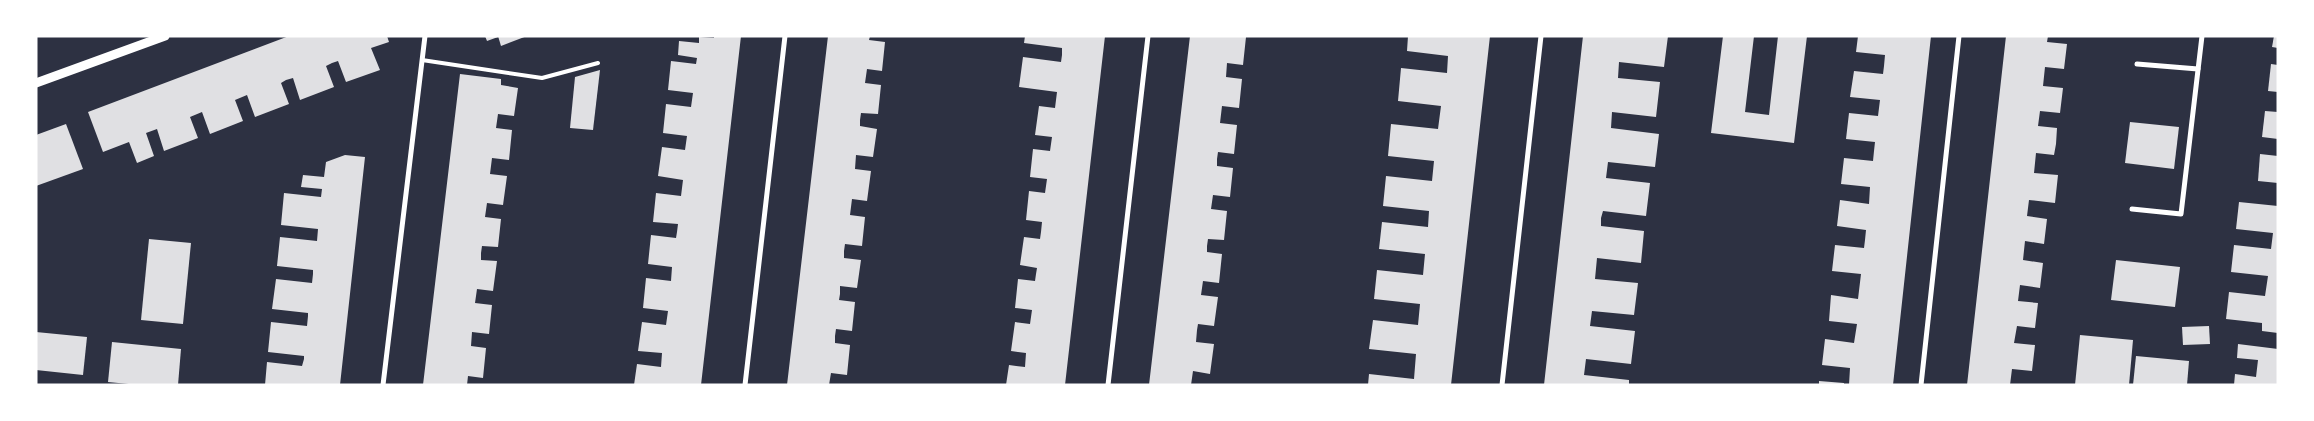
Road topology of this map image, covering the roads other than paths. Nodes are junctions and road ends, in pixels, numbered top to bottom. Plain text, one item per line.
1 (164, 36) edge
2 (425, 36) edge
3 (785, 36) edge
4 (1148, 36) edge
5 (1541, 36) edge
6 (1959, 36) edge
7 (2202, 36) edge
8 (422, 60) junction
9 (598, 64) dead end
10 (2138, 64) dead end
11 (2198, 69) junction
12 (36, 83) edge
13 (2132, 210) dead end
14 (383, 385) edge
15 (745, 385) edge
16 (1108, 385) edge
17 (1502, 385) edge
18 (1921, 385) edge

1 - 12 street
2 - 8 street
3 - 15 street
4 - 16 street
5 - 17 street
6 - 18 street
7 - 11 street
8 - 9 lane
8 - 14 street
10 - 11 street
11 - 13 street

